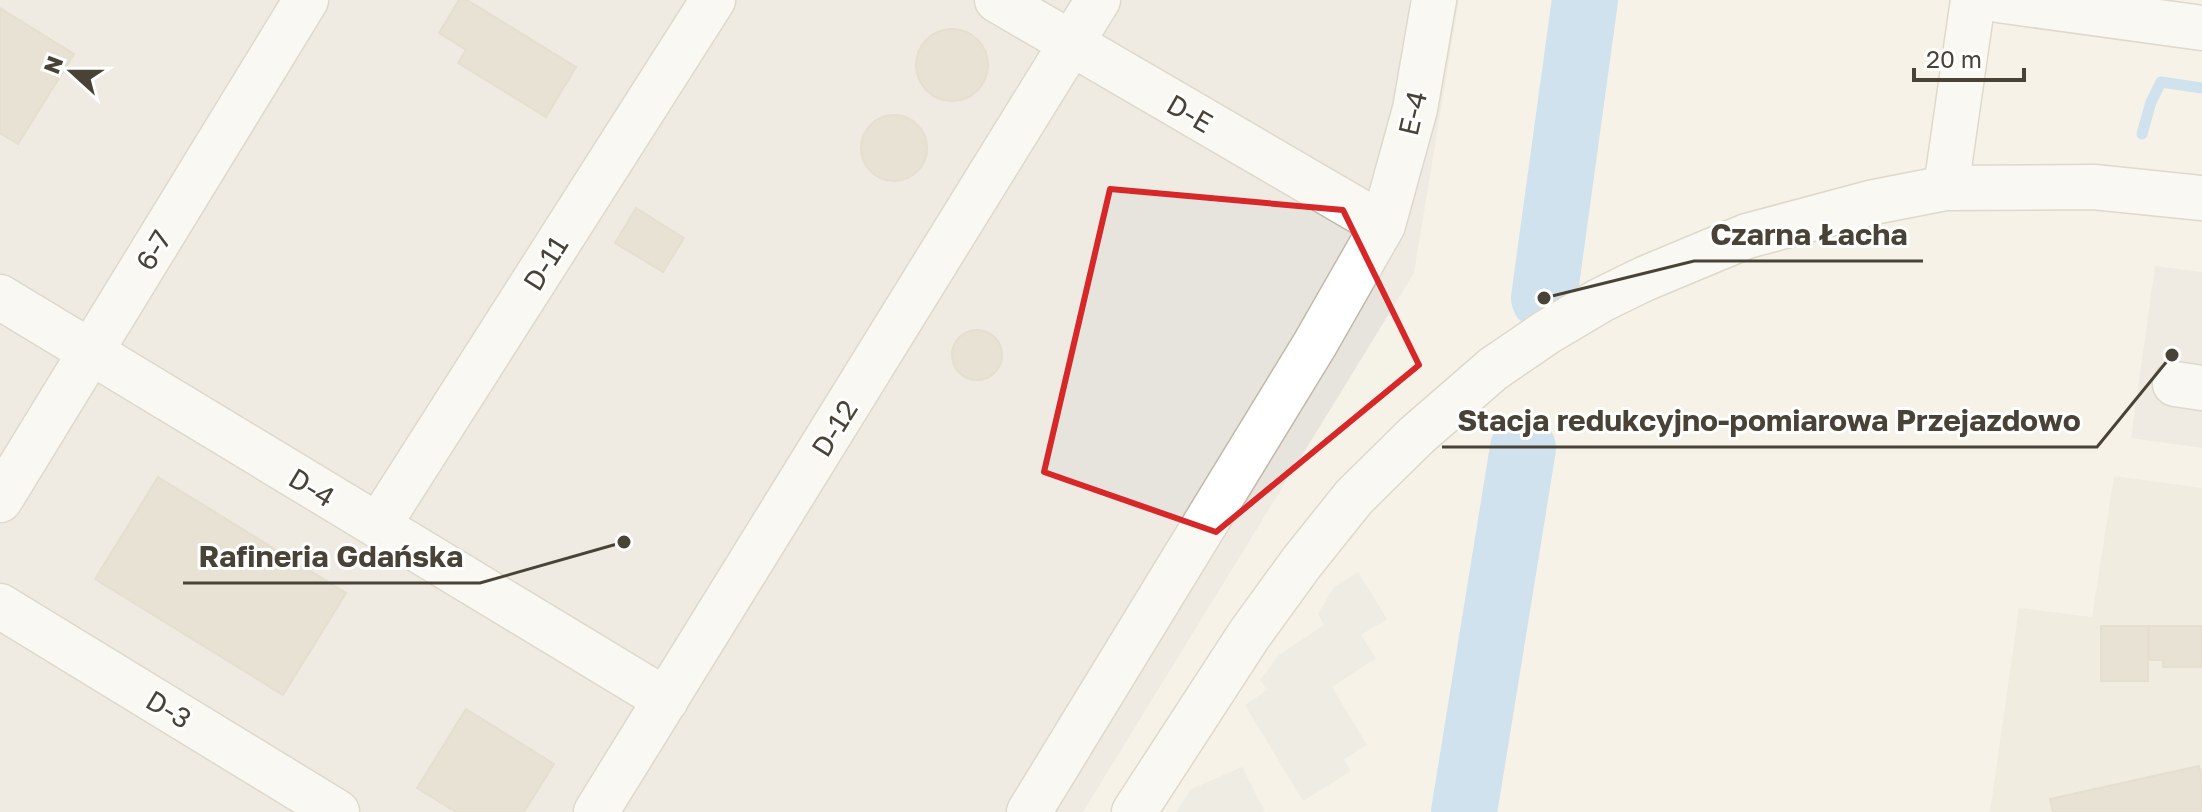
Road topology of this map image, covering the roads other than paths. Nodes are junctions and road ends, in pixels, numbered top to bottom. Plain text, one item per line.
1 (306, 0) edge
2 (713, 0) edge
3 (997, 0) edge
4 (1098, 0) edge
5 (1434, 0) edge
6 (1973, 0) edge
7 (1998, 0) edge
8 (2202, 28) edge
9 (1072, 44) junction
10 (1946, 188) junction
11 (2202, 198) edge
12 (1383, 225) junction
13 (0, 297) edge
14 (91, 353) junction
15 (0, 500) edge
16 (378, 526) junction
17 (0, 606) edge
18 (666, 700) junction
19 (337, 812) edge
20 (596, 812) edge
21 (1029, 812) edge
22 (1134, 812) edge

1 - 14 street, 6-7
2 - 16 street, D-11
3 - 9 street, D-E
4 - 9 street
5 - 12 street, E-4
6 - 10 street
7 - 8 street
9 - 12 street, D-E
9 - 18 street, D-12
10 - 11 street
10 - 22 street
12 - 21 street, E-4
13 - 14 street, D-4
14 - 15 street, 6-7
14 - 16 street, D-4
16 - 18 street, D-4
17 - 19 street, D-3
18 - 20 street, D-12

